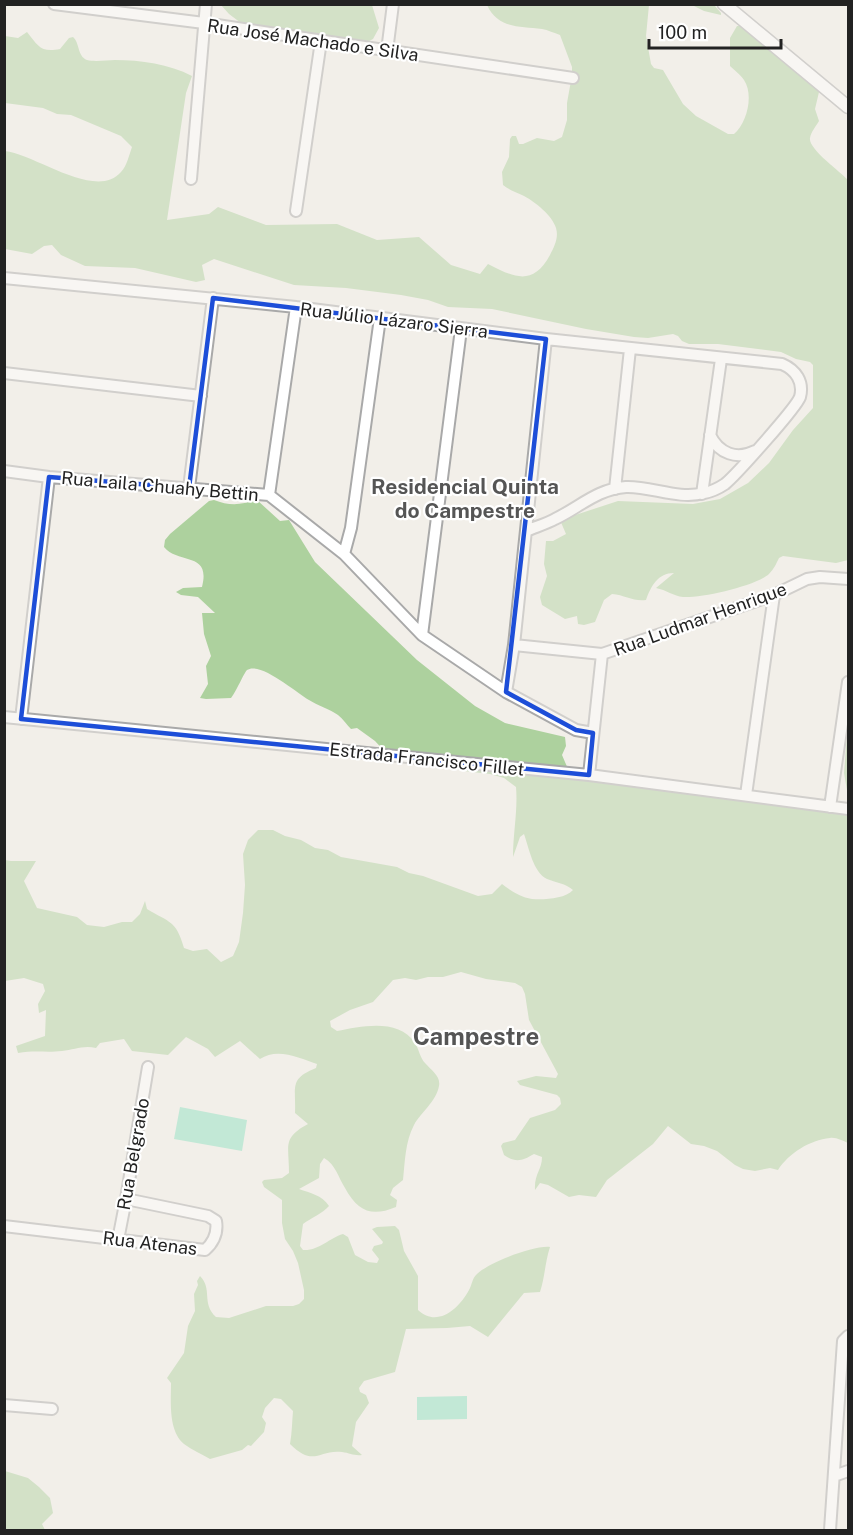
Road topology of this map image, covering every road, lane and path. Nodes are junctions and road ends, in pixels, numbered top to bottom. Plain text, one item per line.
1 (54, 4) edge
2 (206, 4) edge
3 (393, 4) edge
4 (724, 4) edge
5 (82, 7) edge
6 (204, 24) junction
7 (321, 41) junction
8 (387, 51) junction
9 (573, 78) dead end
10 (849, 107) edge
11 (191, 180) dead end
12 (297, 211) dead end
13 (4, 278) edge
14 (213, 298) junction
15 (296, 307) junction
16 (380, 318) junction
17 (461, 329) junction
18 (546, 339) junction
19 (630, 349) junction
20 (721, 359) junction
21 (4, 373) edge
22 (201, 396) junction
23 (710, 435) junction
24 (759, 448) junction
25 (4, 471) edge
26 (49, 477) junction
27 (189, 488) junction
28 (615, 489) junction
29 (702, 494) junction
30 (269, 495) junction
31 (525, 531) junction
32 (344, 554) junction
33 (849, 579) edge
34 (774, 595) junction
35 (422, 635) junction
36 (514, 645) junction
37 (602, 654) junction
38 (849, 682) edge
39 (506, 692) junction
40 (4, 717) edge
41 (21, 719) junction
42 (593, 733) junction
43 (589, 775) junction
44 (747, 795) junction
45 (830, 807) junction
46 (849, 809) edge
47 (148, 1068) dead end
48 (126, 1200) junction
49 (4, 1226) edge
50 (118, 1240) junction
51 (849, 1336) edge
52 (4, 1405) edge
53 (52, 1409) dead end
54 (849, 1471) edge
55 (834, 1476) junction
56 (830, 1530) edge

1 - 5 street, Rua José Machado e Silva
2 - 6 street
3 - 8 street
4 - 10 street
5 - 6 street, Rua José Machado e Silva
6 - 7 street, Rua José Machado e Silva
6 - 11 street
7 - 8 street, Rua José Machado e Silva
7 - 12 street
8 - 9 street, Rua José Machado e Silva
13 - 14 street, Rua Júlio Lázaro Sierra
14 - 15 street, Rua Júlio Lázaro Sierra
14 - 22 street
15 - 16 street, Rua Júlio Lázaro Sierra
15 - 30 street
16 - 17 street, Rua Júlio Lázaro Sierra
16 - 32 street
17 - 18 street, Rua Júlio Lázaro Sierra
17 - 35 street
18 - 19 street, Rua Júlio Lázaro Sierra
18 - 31 street
19 - 20 street, Rua Júlio Lázaro Sierra
19 - 28 street
20 - 23 street
20 - 24 street, Rua Júlio Lázaro Sierra
21 - 22 street
22 - 27 street
23 - 24 street
23 - 29 street
24 - 29 street
25 - 26 street, Rua Laila Chuahy Bettin
26 - 27 street, Rua Laila Chuahy Bettin
26 - 41 street
27 - 30 street, Rua Laila Chuahy Bettin
28 - 29 street
28 - 31 street
30 - 32 street, Rua Laila Chuahy Bettin
31 - 36 street
32 - 35 street, Rua Laila Chuahy Bettin
33 - 34 street, Rua Ludmar Henrique
34 - 37 street, Rua Ludmar Henrique
34 - 44 street
35 - 39 street, Rua Laila Chuahy Bettin
36 - 37 street, Rua Ludmar Henrique
36 - 39 street
37 - 42 street
38 - 45 street
39 - 42 street, Rua Laila Chuahy Bettin
40 - 41 street, Estrada Francisco Fillet
41 - 43 street, Estrada Francisco Fillet
42 - 43 street
43 - 44 street, Estrada Francisco Fillet
44 - 45 street, Estrada Francisco Fillet
45 - 46 street, Estrada Francisco Fillet
47 - 48 street, Rua Belgrado
48 - 50 street, Rua Belgrado
48 - 50 street, Rua Atenas
49 - 50 street, Rua Atenas
51 - 55 street
52 - 53 street
54 - 55 street
55 - 56 street

